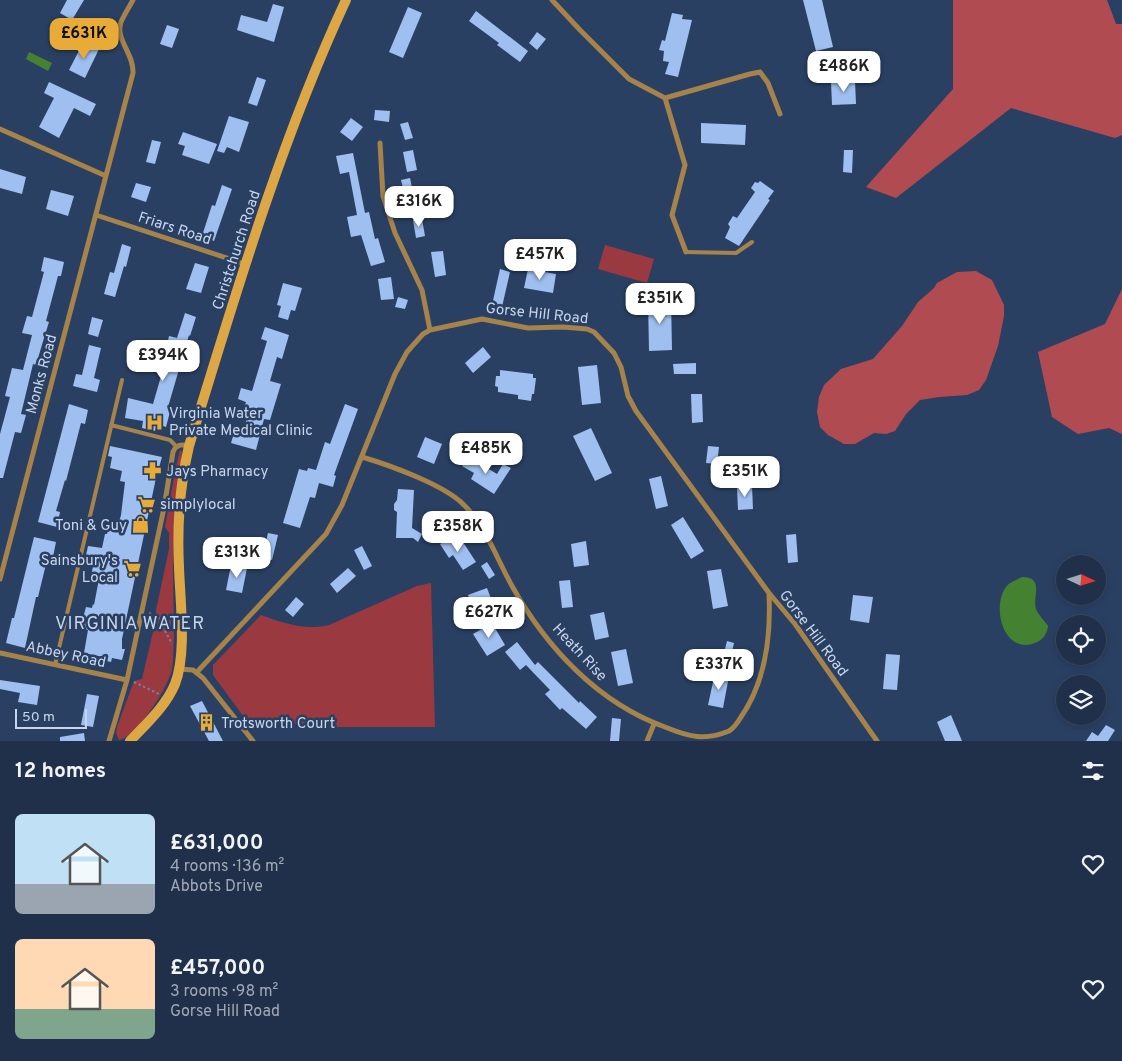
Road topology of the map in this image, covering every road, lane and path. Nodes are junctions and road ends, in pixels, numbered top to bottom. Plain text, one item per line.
1 (133, 0) edge
2 (346, 0) edge
3 (552, 0) edge
4 (665, 98) junction
5 (780, 114) dead end
6 (0, 129) edge
7 (380, 143) dead end
8 (106, 176) junction
9 (96, 215) junction
10 (752, 242) dead end
11 (686, 252) joint
12 (247, 264) junction
13 (430, 330) junction
14 (122, 380) dead end
15 (111, 425) junction
16 (189, 446) junction
17 (177, 447) junction
18 (362, 457) junction
19 (0, 579) edge
20 (769, 593) junction
21 (149, 613) dead end
22 (174, 646) dead end
23 (0, 653) edge
24 (55, 665) junction
25 (179, 669) junction
26 (197, 672) junction
27 (127, 680) junction
28 (161, 695) dead end
29 (654, 724) junction
30 (109, 741) edge
31 (130, 741) edge
32 (253, 741) edge
33 (646, 741) edge
34 (876, 741) edge

1 - 8 street, Monks Road
2 - 12 main road, Christchurch Road
3 - 4 street
4 - 5 street
4 - 11 street
6 - 8 street
7 - 13 street
8 - 9 street, Monks Road
9 - 12 street, Friars Road
9 - 19 street, Monks Road
10 - 11 lane
12 - 16 main road, Christchurch Road
13 - 18 street
13 - 20 street, Gorse Hill Road
14 - 15 lane
15 - 17 lane
15 - 24 lane
16 - 17 street
16 - 25 main road, Christchurch Road
17 - 27 street
18 - 26 street
18 - 29 street, Heath Rise
20 - 29 street, Heath Rise
20 - 34 street, Gorse Hill Road
21 - 22 path
23 - 24 street, Abbey Road
24 - 27 street, Abbey Road
25 - 26 street
25 - 31 main road, Christchurch Road
26 - 32 street
27 - 28 path
27 - 30 street
29 - 33 street

